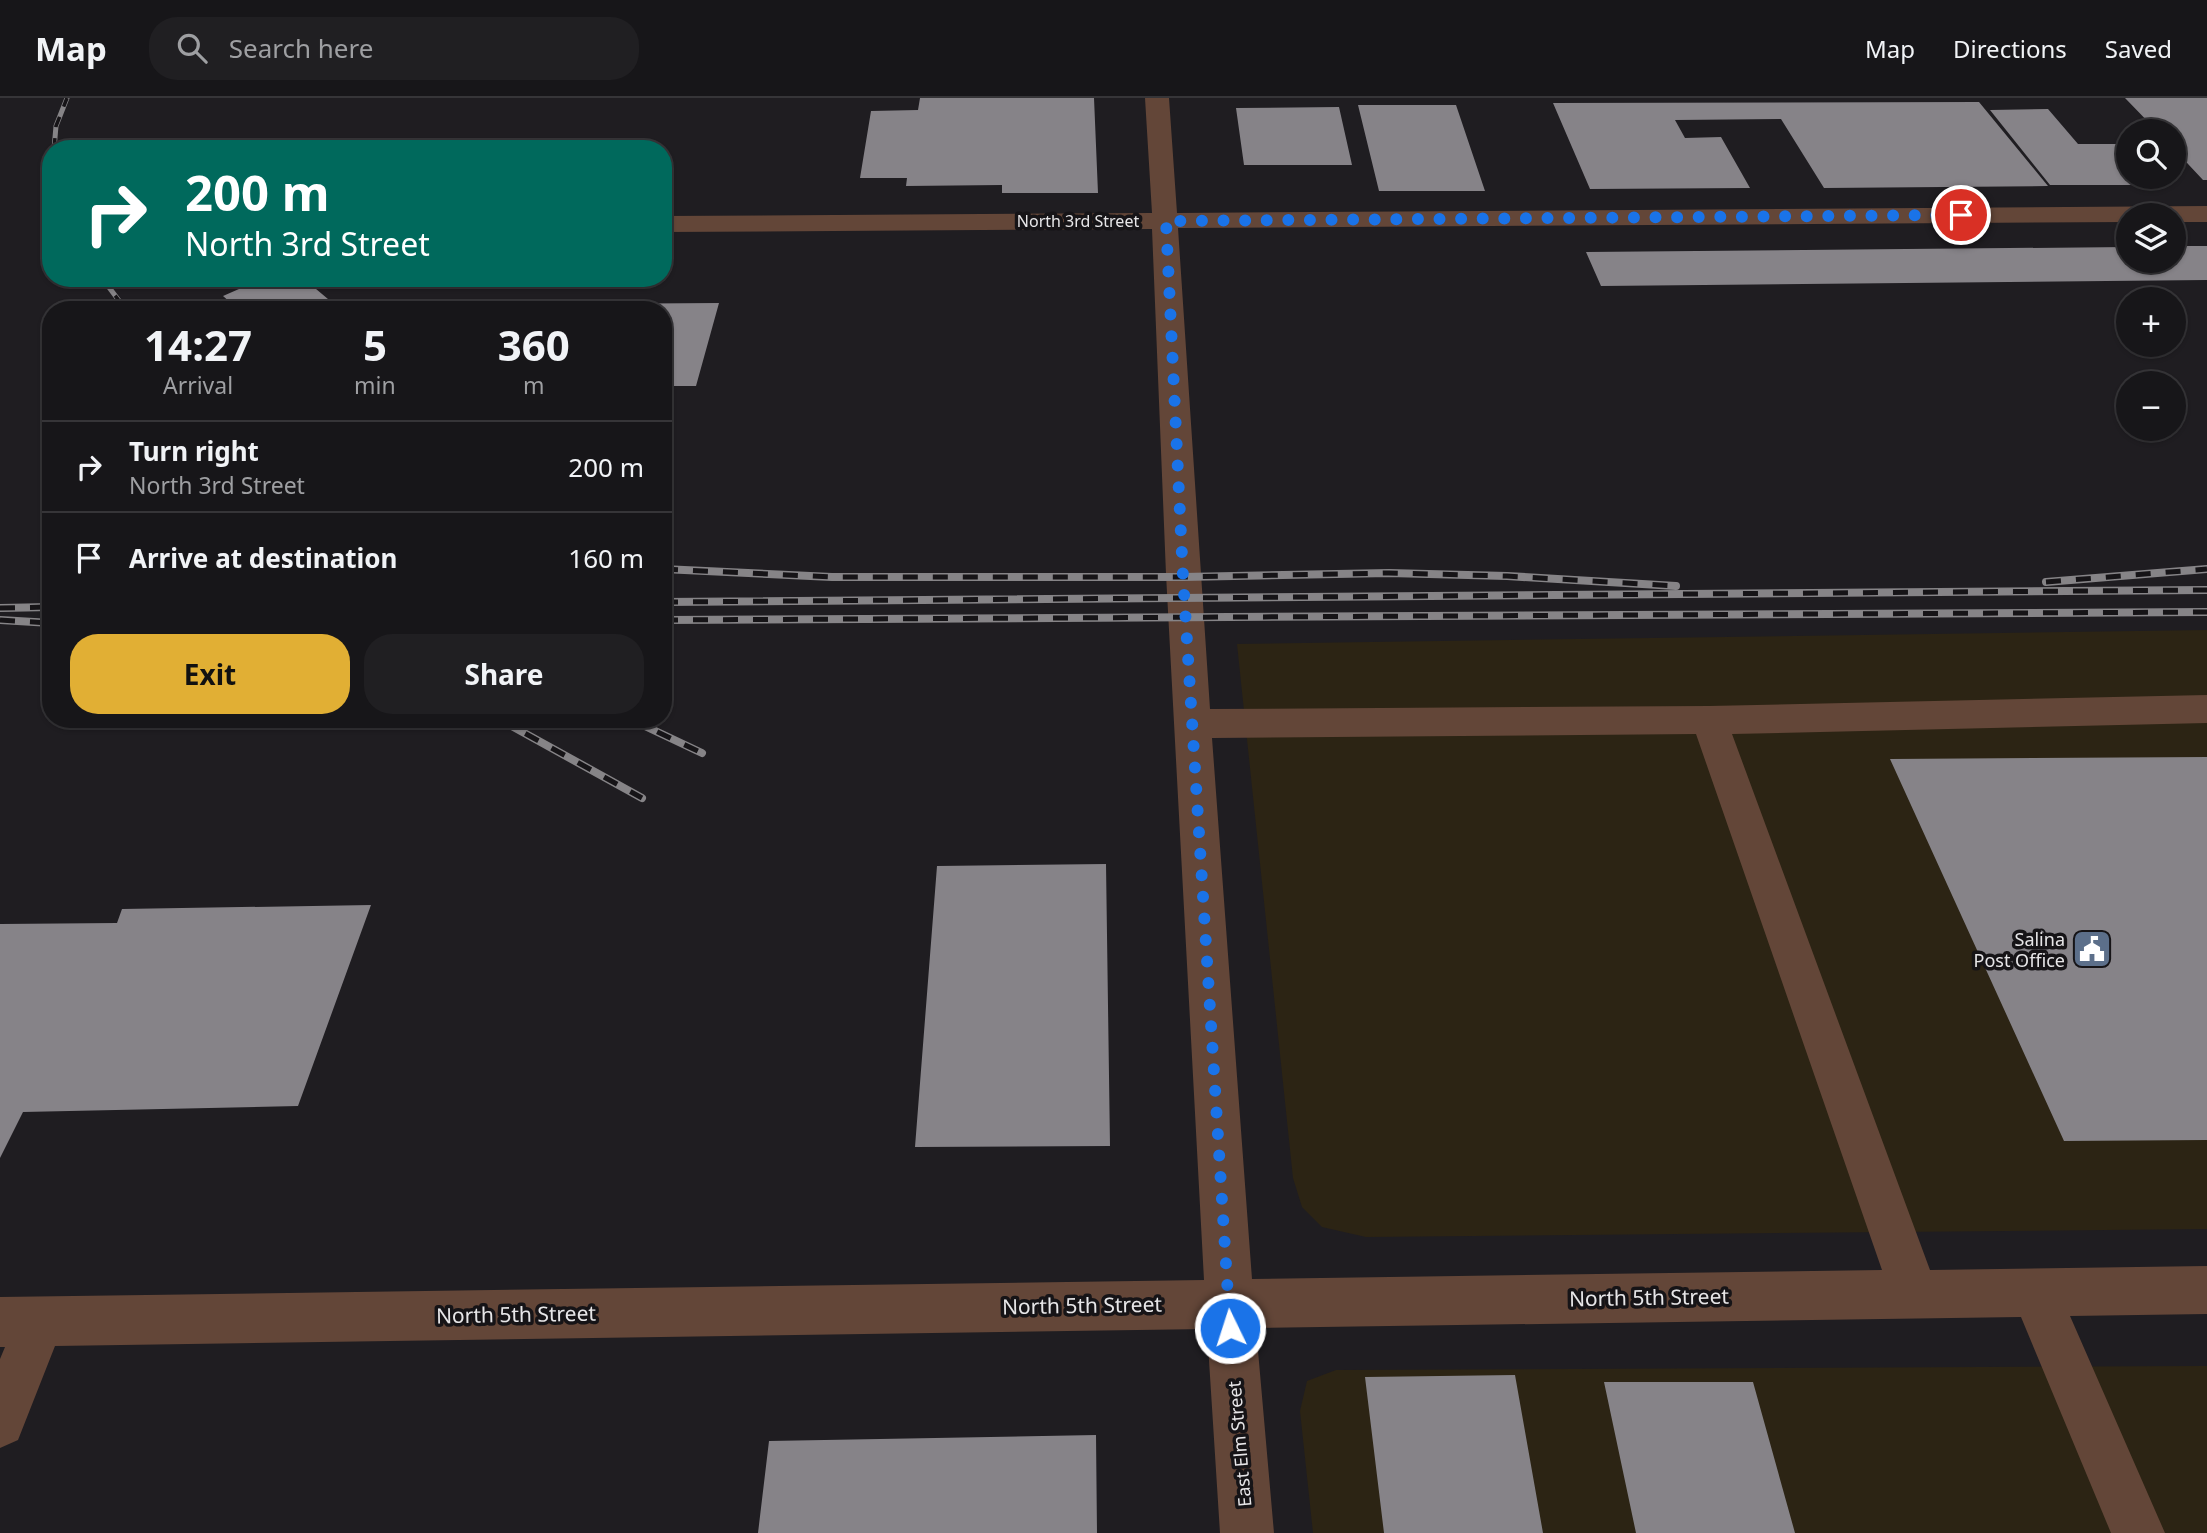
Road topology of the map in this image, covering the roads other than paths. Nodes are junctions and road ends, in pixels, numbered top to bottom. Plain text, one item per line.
1 (1157, 98) edge
2 (2207, 214) edge
3 (1166, 221) junction
4 (672, 224) edge
5 (2207, 709) edge
6 (1709, 720) junction
7 (1193, 724) junction
8 (2207, 1290) edge
9 (2035, 1292) junction
10 (1914, 1293) junction
11 (1228, 1302) junction
12 (20, 1322) edge
13 (0, 1422) edge
14 (1247, 1533) edge
15 (2138, 1533) edge

1 - 3 street, East Elm Street
2 - 3 street, North 3rd Street
3 - 4 street, North 3rd Street
3 - 7 street, East Elm Street
5 - 6 street
6 - 7 street
6 - 10 street
7 - 11 street, East Elm Street
8 - 9 street, North 5th Street
9 - 10 street, North 5th Street
9 - 15 street
10 - 11 street, North 5th Street
11 - 12 street, North 5th Street
11 - 14 street, East Elm Street
12 - 13 street

